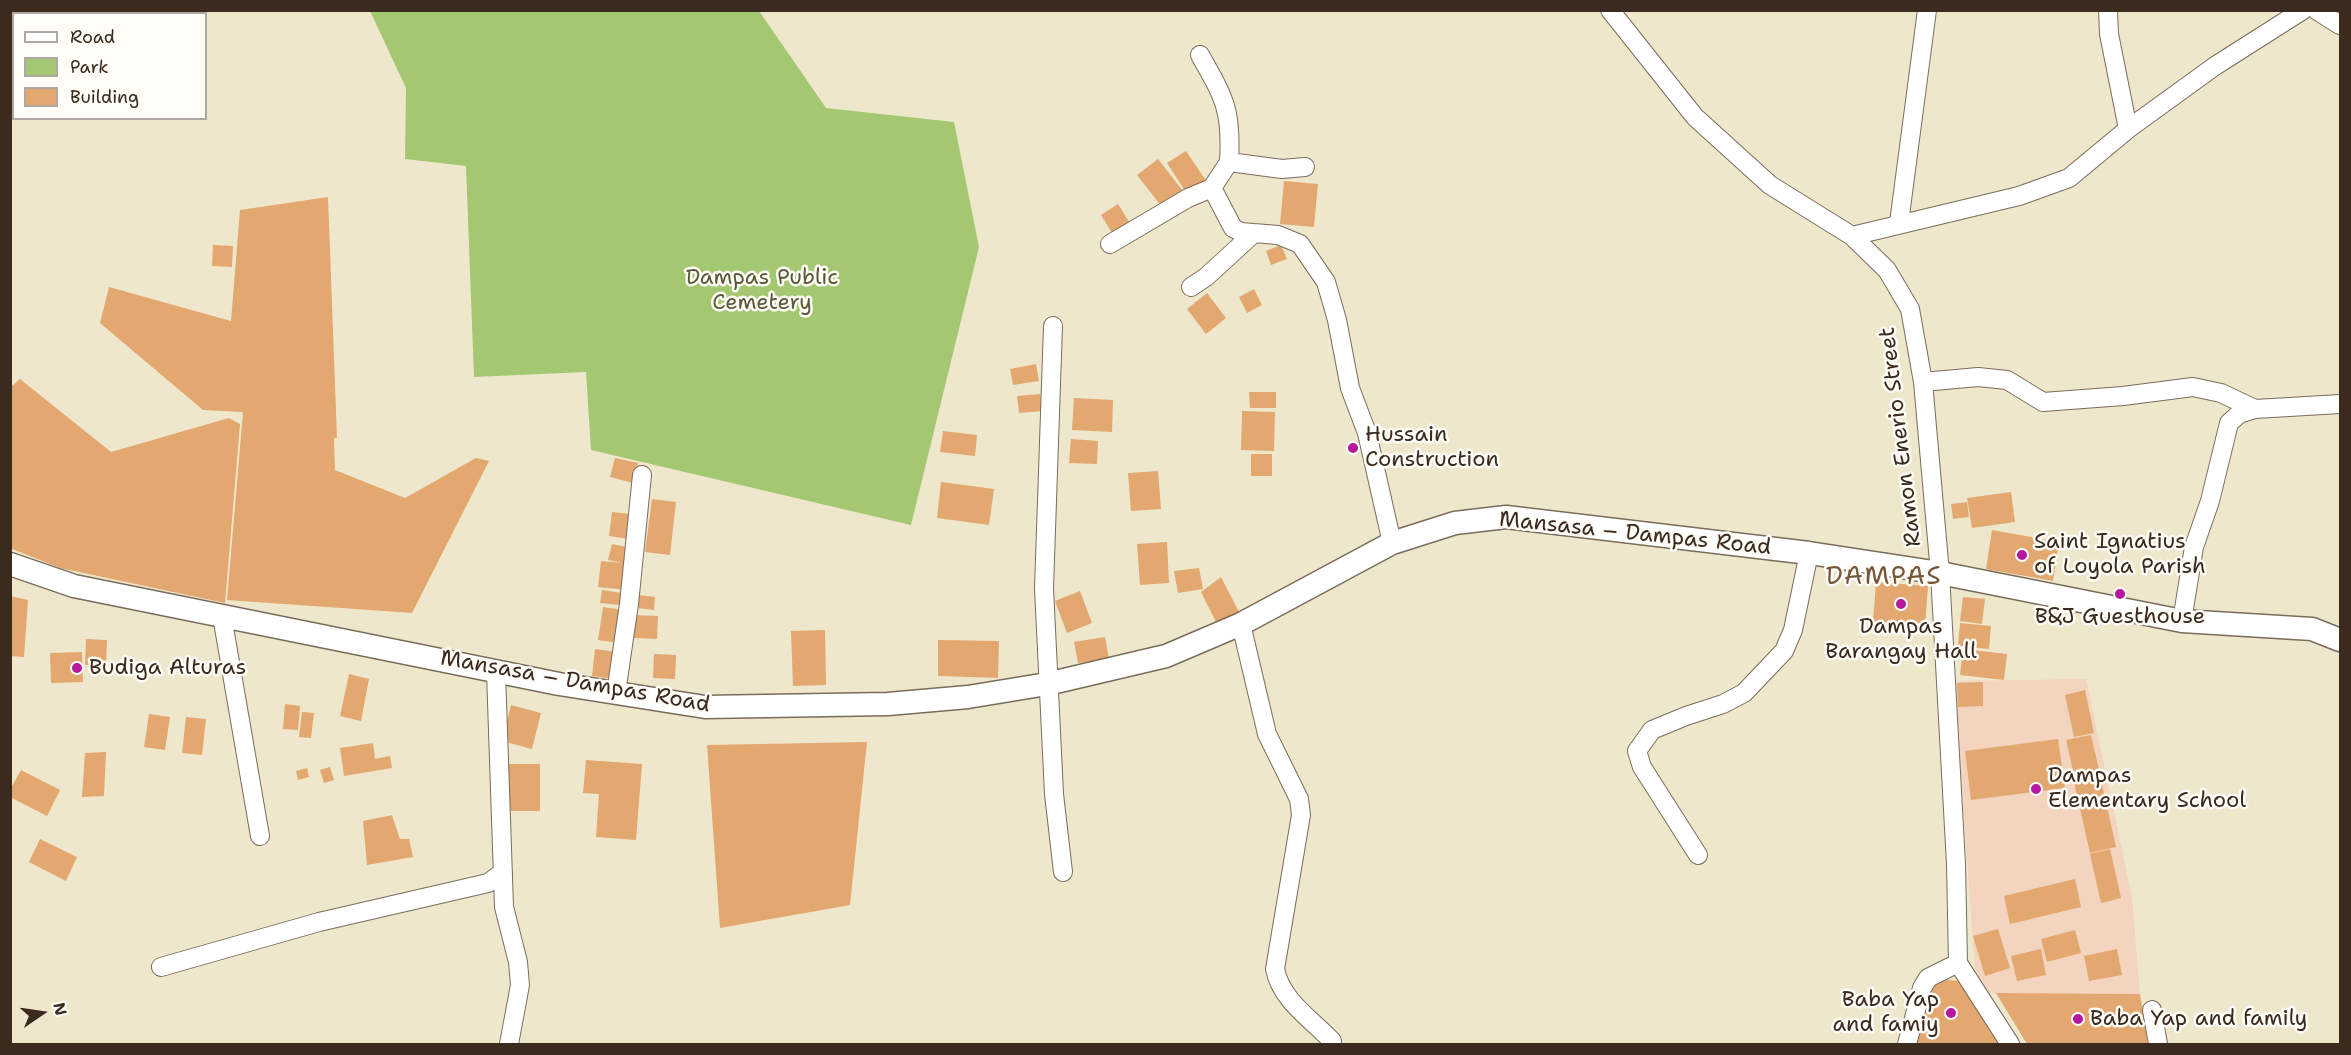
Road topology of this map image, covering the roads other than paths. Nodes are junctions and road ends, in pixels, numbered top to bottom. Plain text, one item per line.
1 (1610, 10) edge
2 (1927, 10) edge
3 (2108, 10) edge
4 (2303, 10) edge
5 (2316, 10) edge
6 (2340, 25) edge
7 (1200, 56) dead end
8 (2128, 129) junction
9 (1229, 162) junction
10 (1305, 167) dead end
11 (1212, 188) junction
12 (1899, 224) junction
13 (1254, 233) junction
14 (1852, 236) junction
15 (1110, 244) dead end
16 (1191, 287) dead end
17 (1053, 326) dead end
18 (1923, 382) junction
19 (2340, 404) edge
20 (2255, 409) junction
21 (642, 475) dead end
22 (1392, 543) junction
23 (1809, 553) junction
24 (10, 564) edge
25 (1940, 573) junction
26 (222, 616) junction
27 (2182, 621) junction
28 (1241, 624) junction
29 (2340, 640) edge
30 (496, 672) junction
31 (1047, 684) junction
32 (616, 693) junction
33 (260, 836) dead end
34 (1698, 855) dead end
35 (503, 872) junction
36 (1063, 873) dead end
37 (1958, 963) junction
38 (161, 967) dead end
39 (2152, 1010) dead end
40 (509, 1044) edge
41 (1332, 1044) edge
42 (1907, 1044) edge
43 (2010, 1044) edge
44 (2158, 1044) edge

1 - 14 street, Ramon Enerio Street
2 - 12 street
3 - 8 street
4 - 8 street
5 - 6 street
7 - 9 street
8 - 12 street
9 - 10 street
9 - 11 street
11 - 13 street
11 - 15 street
12 - 14 street
13 - 16 street
13 - 22 street
14 - 18 street, Ramon Enerio Street
17 - 31 street
18 - 20 street
18 - 25 street, Ramon Enerio Street
19 - 20 street
20 - 27 street
21 - 32 street
22 - 23 main road, Mansasa – Dampas Road
22 - 28 main road, Mansasa – Dampas Road
23 - 25 main road, Mansasa – Dampas Road
23 - 34 street
24 - 26 main road, Mansasa – Dampas Road
25 - 27 main road, Mansasa – Dampas Road
25 - 37 street, Ramon Enerio Street
26 - 30 main road, Mansasa – Dampas Road
26 - 33 street
27 - 29 main road, Mansasa – Dampas Road
28 - 31 main road, Mansasa – Dampas Road
28 - 41 street
30 - 32 main road, Mansasa – Dampas Road
30 - 35 street
31 - 32 main road, Mansasa – Dampas Road
31 - 36 street
35 - 38 street
35 - 40 street
37 - 42 street
37 - 43 street
39 - 44 street

